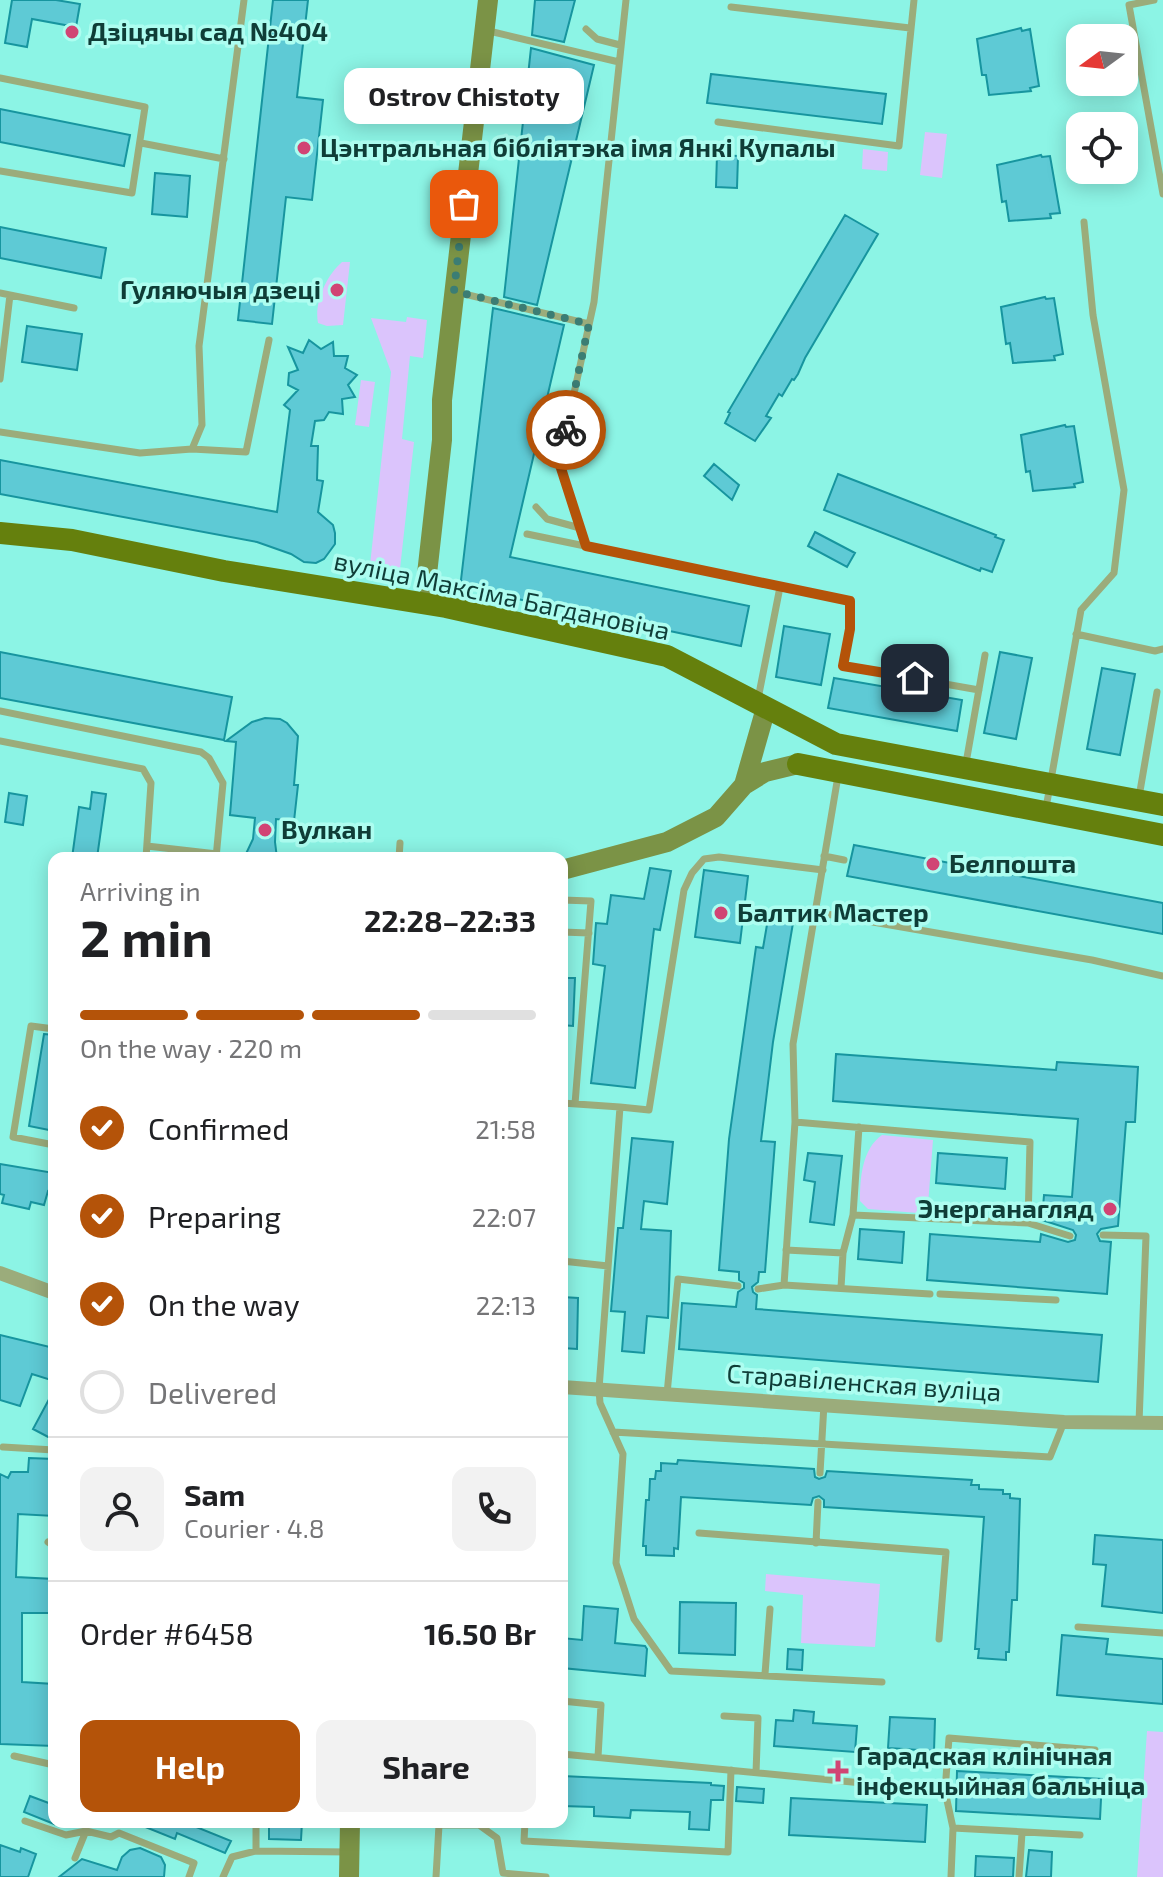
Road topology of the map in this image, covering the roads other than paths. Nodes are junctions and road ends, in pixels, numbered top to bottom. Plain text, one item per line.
1 (244, 0) edge
2 (488, 0) edge
3 (626, 0) edge
4 (914, 0) edge
5 (1154, 0) edge
6 (731, 7) dead end
7 (910, 28) junction
8 (483, 29) junction
9 (586, 29) dead end
10 (620, 45) junction
11 (619, 62) junction
12 (0, 78) edge
13 (718, 122) dead end
14 (141, 143) junction
15 (224, 159) junction
16 (0, 171) edge
17 (1163, 194) edge
18 (1084, 222) dead end
19 (454, 291) junction
20 (0, 293) edge
21 (10, 295) junction
22 (74, 308) dead end
23 (589, 324) junction
24 (269, 340) dead end
25 (0, 379) edge
26 (442, 400) junction
27 (0, 432) edge
28 (192, 449) junction
29 (536, 507) dead end
30 (580, 528) junction
31 (0, 533) edge
32 (527, 534) dead end
33 (586, 546) junction
34 (780, 587) junction
35 (397, 598) junction
36 (446, 607) junction
37 (1076, 634) junction
38 (1163, 649) edge
39 (985, 655) dead end
40 (979, 690) junction
41 (1157, 692) dead end
42 (762, 705) junction
43 (0, 711) edge
44 (1153, 718) junction
45 (1163, 720) edge
46 (0, 741) edge
47 (798, 764) joint
48 (965, 769) junction
49 (839, 770) junction
50 (1051, 784) junction
51 (744, 785) junction
52 (1138, 801) junction
53 (1163, 805) edge
54 (1045, 813) junction
55 (1163, 835) edge
56 (400, 843) dead end
57 (147, 846) junction
58 (146, 852) edge
59 (189, 852) edge
60 (217, 852) edge
61 (399, 852) edge
62 (824, 856) junction
63 (844, 860) dead end
64 (568, 868) edge
65 (823, 870) junction
66 (568, 900) edge
67 (815, 912) junction
68 (568, 932) edge
69 (589, 933) junction
70 (1163, 976) edge
71 (48, 1028) edge
72 (568, 1103) edge
73 (575, 1104) junction
74 (620, 1107) junction
75 (795, 1122) junction
76 (859, 1127) junction
77 (48, 1144) edge
78 (853, 1215) junction
79 (1028, 1223) junction
80 (1103, 1235) dead end
81 (1070, 1236) dead end
82 (786, 1250) junction
83 (843, 1253) junction
84 (568, 1262) edge
85 (608, 1266) junction
86 (0, 1273) edge
87 (784, 1285) junction
88 (738, 1286) dead end
89 (841, 1288) junction
90 (758, 1289) dead end
91 (48, 1291) edge
92 (930, 1294) dead end
93 (940, 1294) dead end
94 (1056, 1300) dead end
95 (568, 1387) edge
96 (599, 1389) junction
97 (667, 1394) junction
98 (824, 1404) junction
99 (1064, 1422) junction
100 (1139, 1423) junction
101 (1163, 1423) edge
102 (613, 1432) junction
103 (822, 1443) junction
104 (3, 1447) dead end
105 (48, 1450) edge
106 (820, 1473) dead end
107 (818, 1502) dead end
108 (699, 1533) dead end
109 (816, 1543) junction
110 (770, 1609) dead end
111 (1078, 1627) dead end
112 (1163, 1633) edge
113 (939, 1639) dead end
114 (765, 1674) junction
115 (882, 1682) dead end
116 (568, 1702) edge
117 (724, 1716) dead end
118 (1095, 1750) dead end
119 (568, 1754) edge
120 (14, 1756) dead end
121 (598, 1757) junction
122 (48, 1764) edge
123 (731, 1770) junction
124 (756, 1773) junction
125 (945, 1791) junction
126 (25, 1821) dead end
127 (256, 1828) edge
128 (350, 1828) edge
129 (439, 1828) edge
130 (483, 1828) edge
131 (525, 1828) edge
132 (953, 1828) junction
133 (86, 1831) junction
134 (1022, 1833) junction
135 (1080, 1835) dead end
136 (256, 1851) junction
137 (350, 1852) junction
138 (75, 1858) dead end
139 (189, 1877) edge
140 (223, 1877) edge
141 (349, 1877) edge
142 (436, 1877) edge
143 (546, 1877) edge
144 (951, 1877) edge
145 (1019, 1877) edge

1 - 15 lane
2 - 8 main road
3 - 10 lane
4 - 7 lane
5 - 17 lane
6 - 7 lane
7 - 13 lane
8 - 11 lane
8 - 19 main road
9 - 10 lane
10 - 11 lane
11 - 23 lane
12 - 14 lane
14 - 15 lane
14 - 16 lane
15 - 28 lane
18 - 37 lane
19 - 23 lane
19 - 26 main road
20 - 21 lane
21 - 22 lane
21 - 25 lane
23 - 30 lane
24 - 28 lane
26 - 35 main road
26 - 36 main road
27 - 28 lane
29 - 30 lane
30 - 33 lane
31 - 35 main road, вуліца Максіма Багдановіча
32 - 33 lane
33 - 34 lane
34 - 40 lane
34 - 42 lane
35 - 36 main road, вуліца Максіма Багдановіча
36 - 42 main road, вуліца Максіма Багдановіча
37 - 38 lane
37 - 50 lane
39 - 40 lane
40 - 48 lane
41 - 44 lane
42 - 48 main road, вуліца Максіма Багдановіча
42 - 51 main road
43 - 60 lane
44 - 45 lane
44 - 52 lane
46 - 57 lane
47 - 49 main road
47 - 51 main road
48 - 50 main road, вуліца Максіма Багдановіча
49 - 54 main road
49 - 62 lane
50 - 52 main road, вуліца Максіма Багдановіча
50 - 54 lane
51 - 64 main road
52 - 53 main road, вуліца Максіма Багдановіча
54 - 55 main road
56 - 61 lane
57 - 58 lane
57 - 59 lane
62 - 63 lane
62 - 65 lane
65 - 67 lane
65 - 74 lane
66 - 69 lane
67 - 70 lane
67 - 75 lane
68 - 69 lane
69 - 73 lane
71 - 77 lane
72 - 73 lane
73 - 74 lane
74 - 85 lane
75 - 76 lane
75 - 82 lane
76 - 78 lane
76 - 79 lane
78 - 79 lane
78 - 83 lane
79 - 81 lane
80 - 100 lane
82 - 83 lane
82 - 87 lane
83 - 89 lane
84 - 85 lane
85 - 96 lane
86 - 91 street
87 - 89 lane
87 - 90 lane
88 - 97 lane
89 - 92 lane
93 - 94 lane
95 - 96 street, Старавіленская вуліца
96 - 97 street, Старавіленская вуліца
96 - 102 lane
97 - 98 street, Старавіленская вуліца
98 - 99 street, Старавіленская вуліца
98 - 103 lane
99 - 100 street, Старавіленская вуліца
99 - 103 lane
100 - 101 street, Старавіленская вуліца
102 - 103 lane
102 - 114 lane
103 - 106 lane
104 - 105 lane
107 - 109 lane
108 - 109 lane
109 - 113 lane
110 - 114 lane
111 - 112 lane
114 - 115 lane
116 - 121 lane
117 - 124 lane
118 - 125 lane
119 - 121 lane
120 - 122 lane
121 - 123 lane
123 - 124 lane
123 - 131 lane
124 - 125 lane
125 - 132 lane
126 - 133 lane
127 - 136 lane
128 - 137 main road
129 - 142 lane
130 - 143 lane
132 - 134 lane
132 - 144 lane
133 - 138 lane
133 - 139 lane
134 - 135 lane
134 - 145 lane
136 - 137 lane
136 - 140 lane
137 - 141 main road

